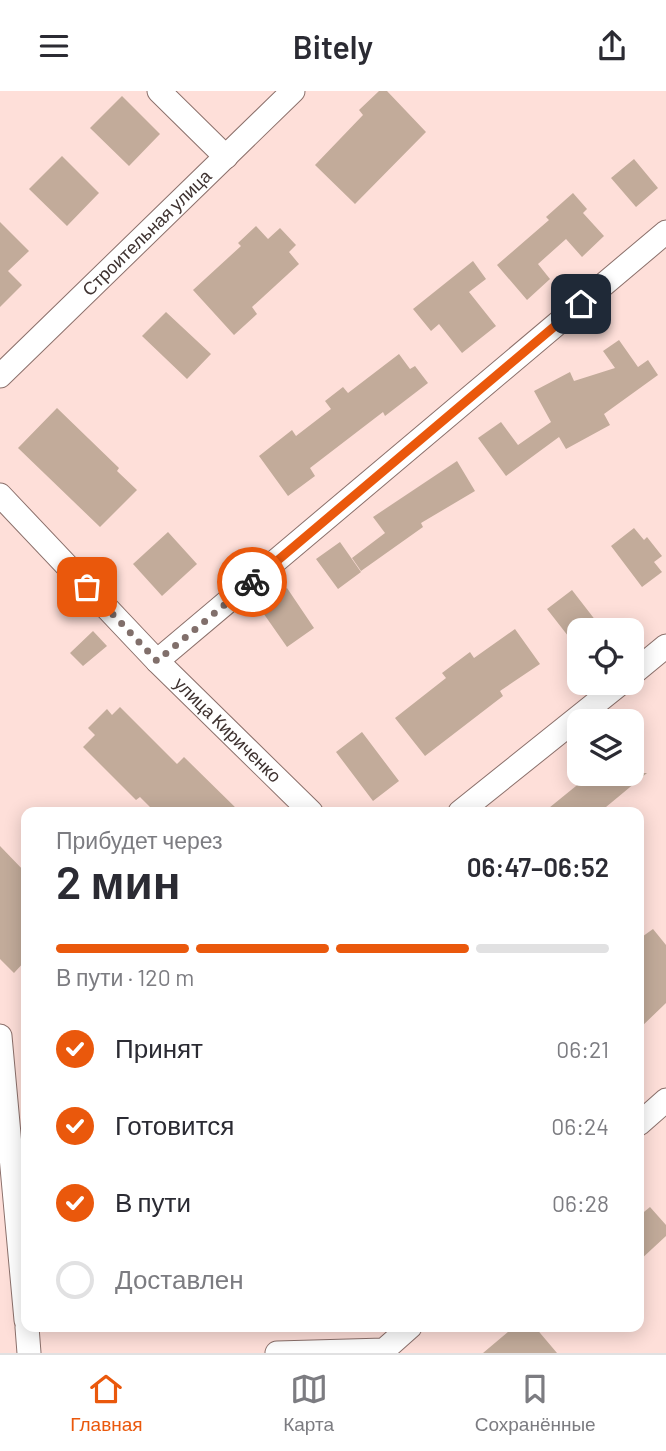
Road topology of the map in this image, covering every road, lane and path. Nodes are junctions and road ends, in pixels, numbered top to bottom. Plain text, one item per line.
1 (159, 91) edge
2 (293, 91) edge
3 (226, 157) junction
4 (666, 232) edge
5 (0, 376) edge
6 (0, 495) edge
7 (666, 646) edge
8 (157, 661) junction
9 (644, 664) edge
10 (606, 695) edge
11 (306, 807) edge
12 (466, 807) edge
13 (0, 1036) edge
14 (657, 1105) edge
15 (644, 1119) edge
16 (7, 1170) edge
17 (21, 1281) edge
18 (27, 1332) edge
19 (405, 1332) edge
20 (384, 1351) edge
21 (29, 1353) edge
22 (277, 1353) edge

1 - 3 street
2 - 3 street, Строительная улица
3 - 5 street, Строительная улица
4 - 8 street
6 - 8 street, улица Кириченко
7 - 9 street
8 - 11 street, улица Кириченко
10 - 12 street
13 - 16 street
14 - 15 street
16 - 17 street
18 - 21 street
19 - 20 street
20 - 22 street

